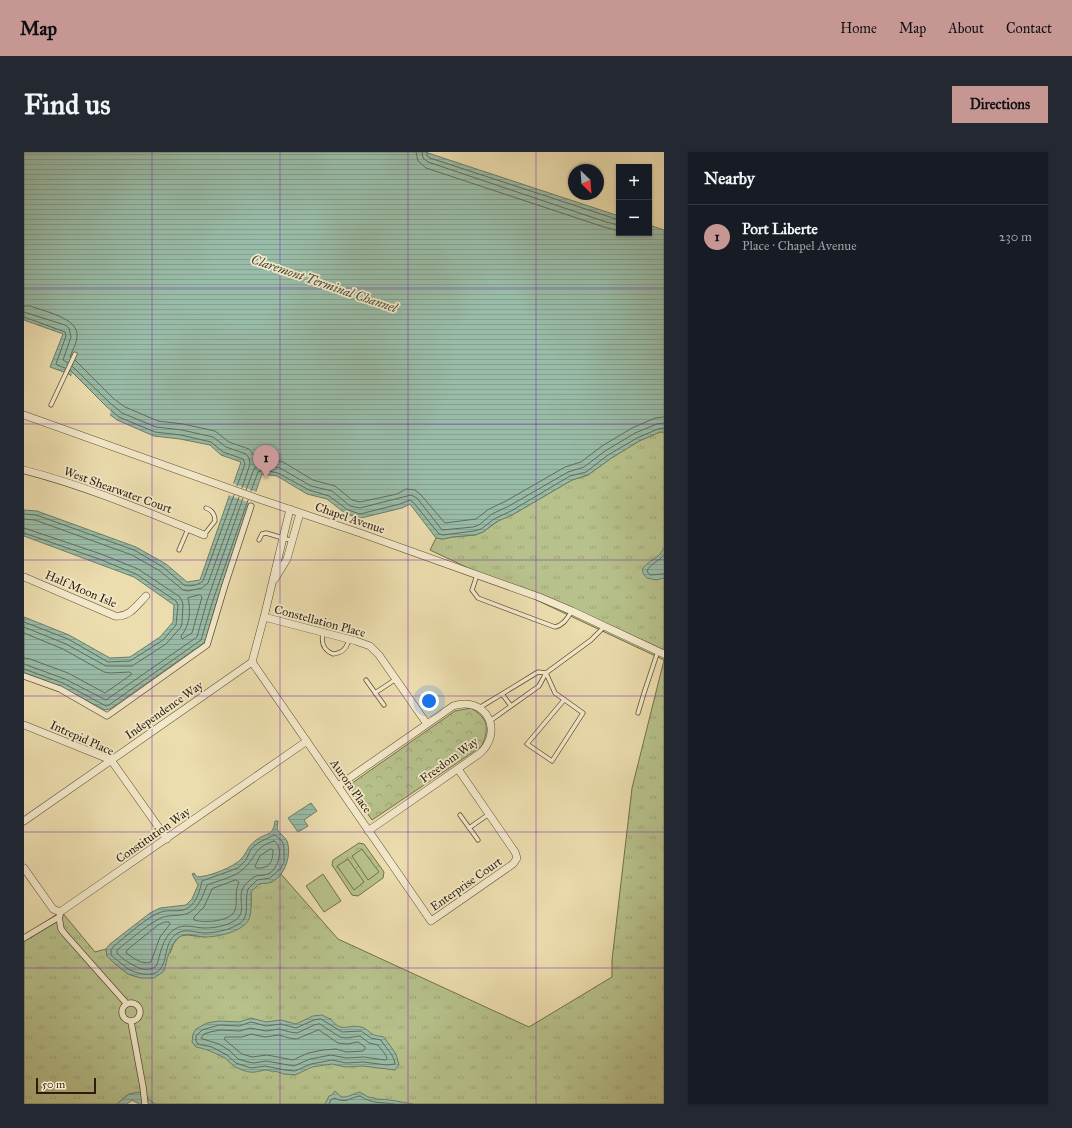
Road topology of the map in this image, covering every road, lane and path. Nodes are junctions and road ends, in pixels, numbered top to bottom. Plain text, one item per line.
1 (75, 354) dead end
2 (51, 405) dead end
3 (24, 415) edge
4 (24, 470) edge
5 (251, 506) dead end
6 (206, 508) dead end
7 (290, 509) junction
8 (300, 513) junction
9 (188, 529) junction
10 (204, 535) joint
11 (283, 538) junction
12 (258, 540) dead end
13 (293, 541) junction
14 (179, 550) dead end
15 (477, 574) junction
16 (24, 577) edge
17 (272, 587) junction
18 (146, 596) dead end
19 (572, 611) junction
20 (264, 617) junction
21 (605, 626) junction
22 (323, 633) junction
23 (349, 640) junction
24 (661, 652) edge
25 (252, 662) junction
26 (546, 673) junction
27 (24, 676) edge
28 (396, 679) junction
29 (366, 680) dead end
30 (375, 693) junction
31 (502, 694) junction
32 (564, 700) junction
33 (384, 705) dead end
34 (511, 706) junction
35 (479, 708) junction
36 (638, 713) dead end
37 (490, 720) junction
38 (427, 724) junction
39 (24, 725) edge
40 (307, 742) junction
41 (111, 760) junction
42 (458, 769) junction
43 (338, 786) junction
44 (489, 814) junction
45 (460, 815) dead end
46 (24, 821) edge
47 (469, 828) junction
48 (368, 831) junction
49 (167, 839) junction
50 (478, 840) dead end
51 (24, 868) edge
52 (60, 914) junction
53 (431, 921) joint
54 (24, 938) edge
55 (127, 1004) junction
56 (131, 1022) junction
57 (145, 1104) edge

1 - 2 lane
3 - 7 street, Chapel Avenue
4 - 9 street, West Shearwater Court
5 - 27 street
6 - 10 lane
7 - 8 street, Chapel Avenue
7 - 11 street
8 - 13 street
8 - 15 street, Chapel Avenue
9 - 10 street, West Shearwater Court
9 - 14 lane
11 - 12 lane
11 - 13 lane
11 - 17 street
13 - 17 street
15 - 19 street, Chapel Avenue
15 - 19 lane
16 - 18 street, Half Moon Isle
17 - 20 street
19 - 21 street, Chapel Avenue
20 - 22 street, Constellation Place
20 - 25 street
21 - 24 street, Chapel Avenue
21 - 26 lane
22 - 23 street, Constellation Place
22 - 23 lane
23 - 28 street, Constellation Place
24 - 36 lane
25 - 40 street, Aurora Place
25 - 41 street, Independence Way
26 - 31 lane
26 - 32 lane
26 - 34 lane
28 - 30 lane
28 - 38 street, Constellation Place
29 - 30 lane
30 - 33 lane
31 - 34 lane
31 - 35 lane
32 - 32 lane
34 - 37 lane
35 - 37 street
35 - 38 street
37 - 42 street, Freedom Way
38 - 43 street
39 - 41 street, Intrepid Place
40 - 43 street, Aurora Place
40 - 49 street, Constitution Way
41 - 46 street, Independence Way
41 - 49 street, Intrepid Place
42 - 44 street
42 - 48 street, Freedom Way
43 - 48 street, Aurora Place
44 - 47 lane
44 - 53 street, Enterprise Court
45 - 47 lane
47 - 50 lane
48 - 53 street, Aurora Place
49 - 52 street, Constitution Way
51 - 52 street
52 - 54 street
52 - 55 street
55 - 56 street
55 - 56 street
56 - 57 street

